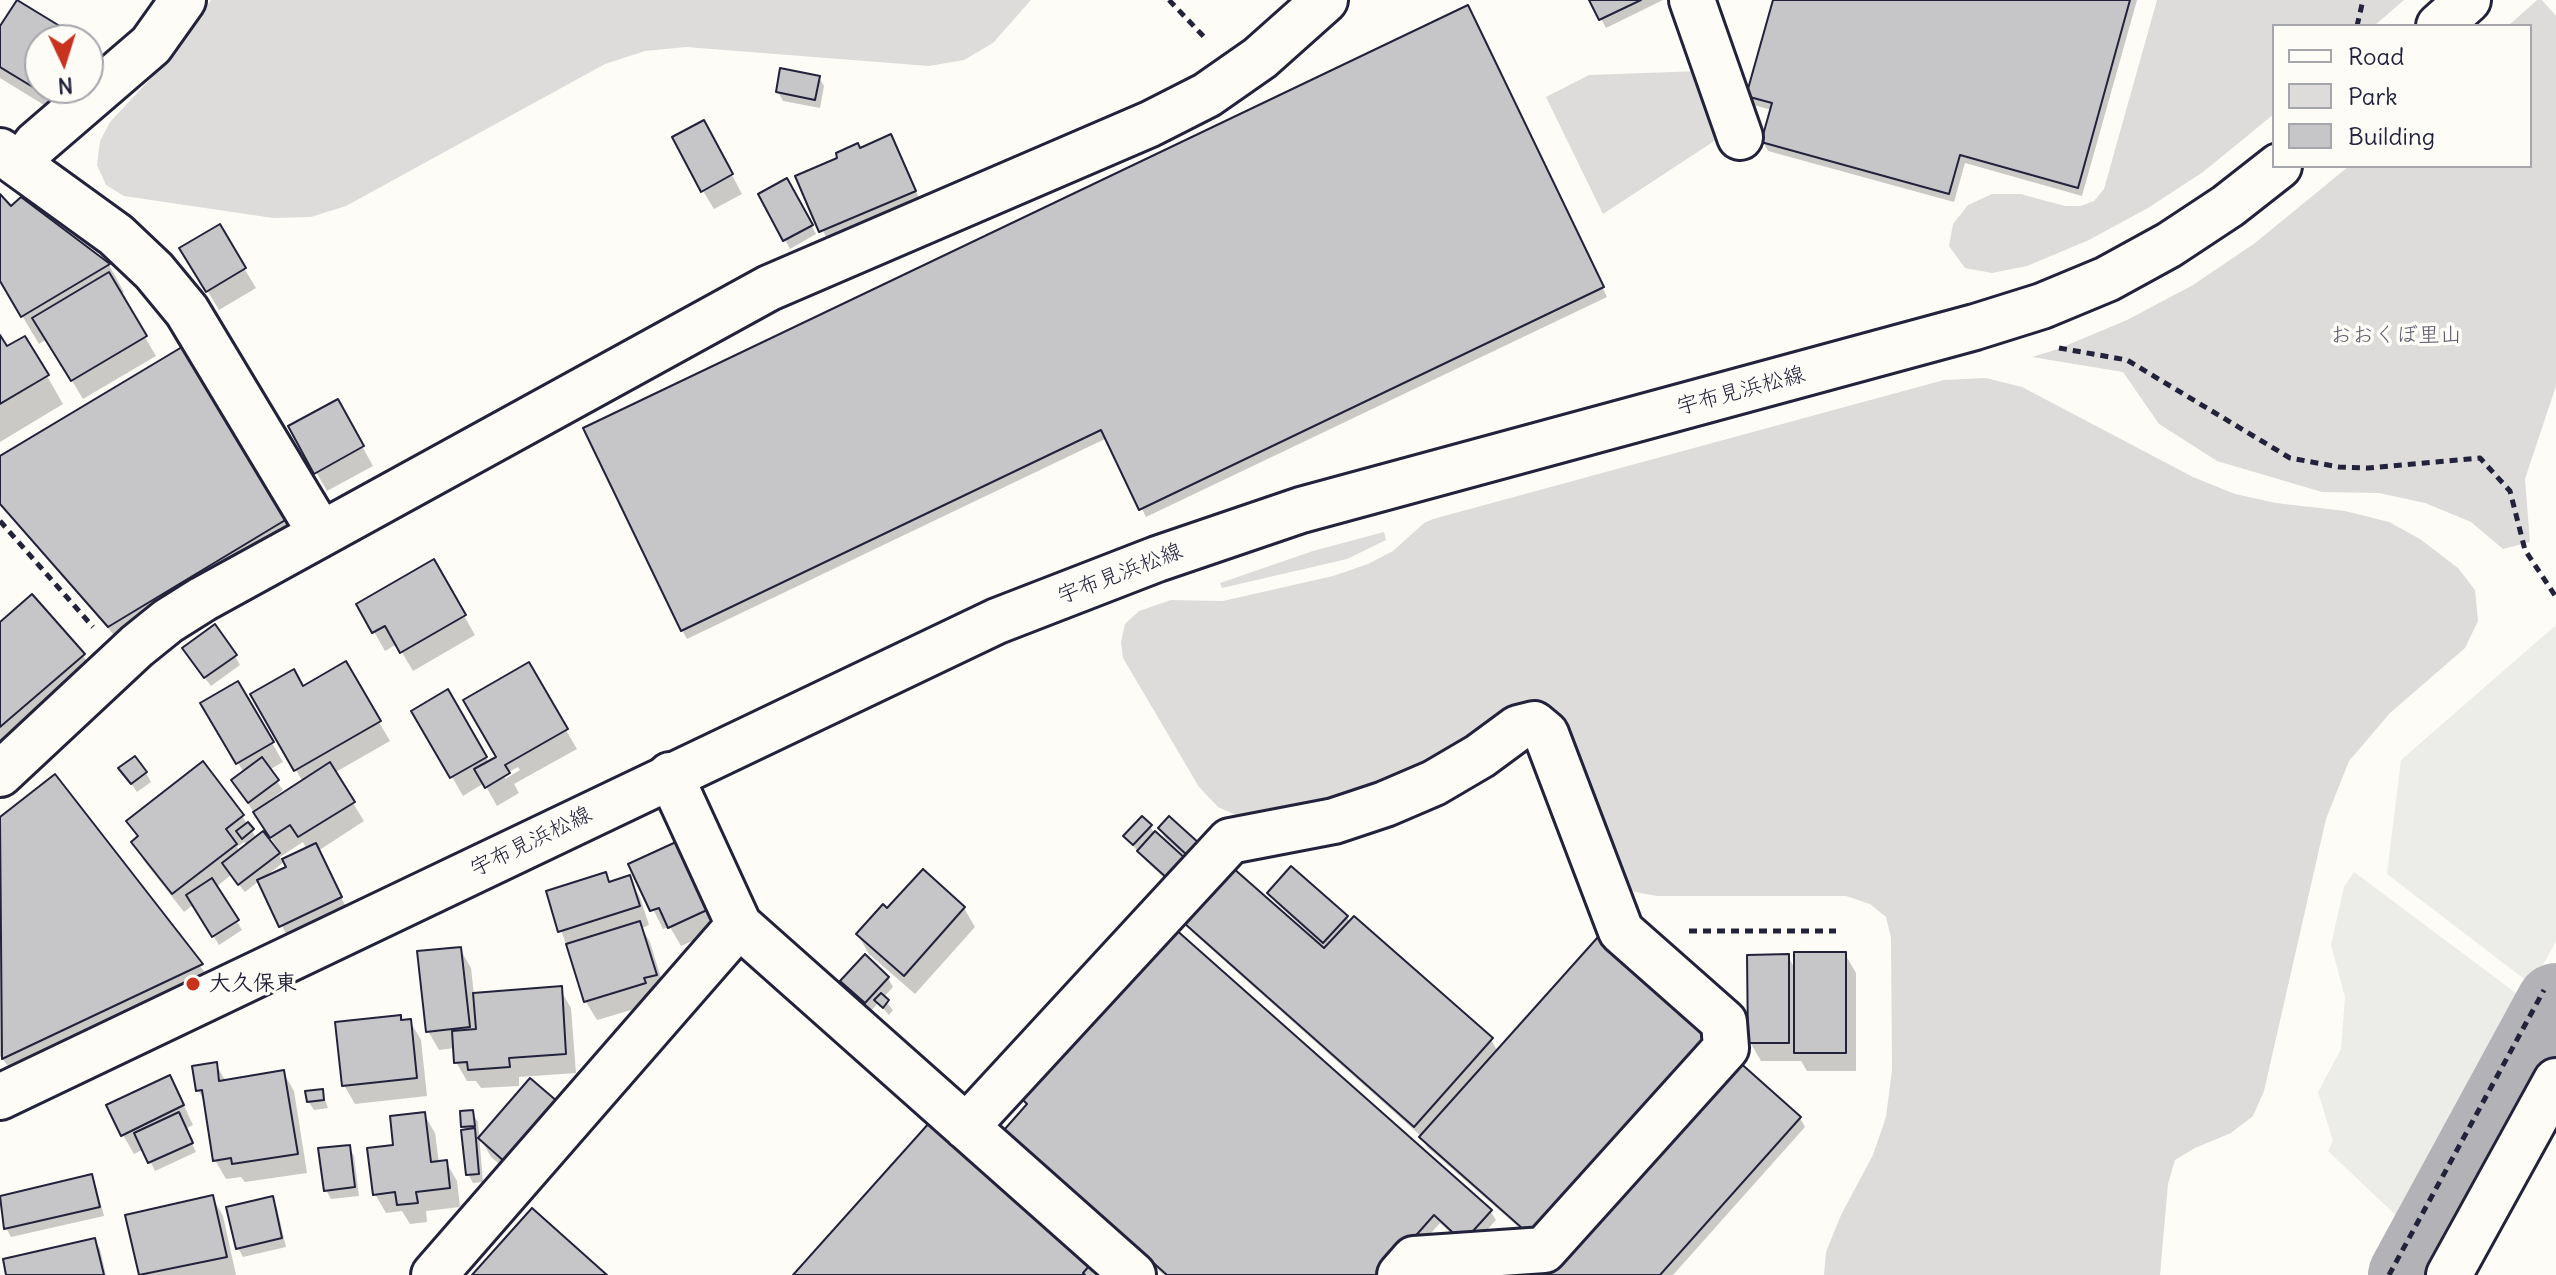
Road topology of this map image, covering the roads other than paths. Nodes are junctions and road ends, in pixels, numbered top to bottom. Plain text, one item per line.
1 (183, 0) edge
2 (1325, 0) edge
3 (1692, 0) edge
4 (2468, 0) edge
5 (2441, 24) edge
6 (1740, 137) dead end
7 (10, 158) edge
8 (2276, 168) edge
9 (321, 534) junction
10 (0, 774) edge
11 (670, 775) junction
12 (739, 925) junction
13 (2556, 1081) edge
14 (0, 1097) edge
15 (966, 1127) junction
16 (434, 1275) edge
17 (1133, 1275) edge
18 (1400, 1275) edge
19 (2449, 1275) edge

1 - 7 street
2 - 9 street
3 - 6 street
4 - 5 street
7 - 9 street
8 - 11 street, 宇布見浜松線
9 - 10 street
11 - 12 street
11 - 14 street, 宇布見浜松線
12 - 15 street
12 - 16 street
13 - 19 street
15 - 17 street
15 - 18 street

